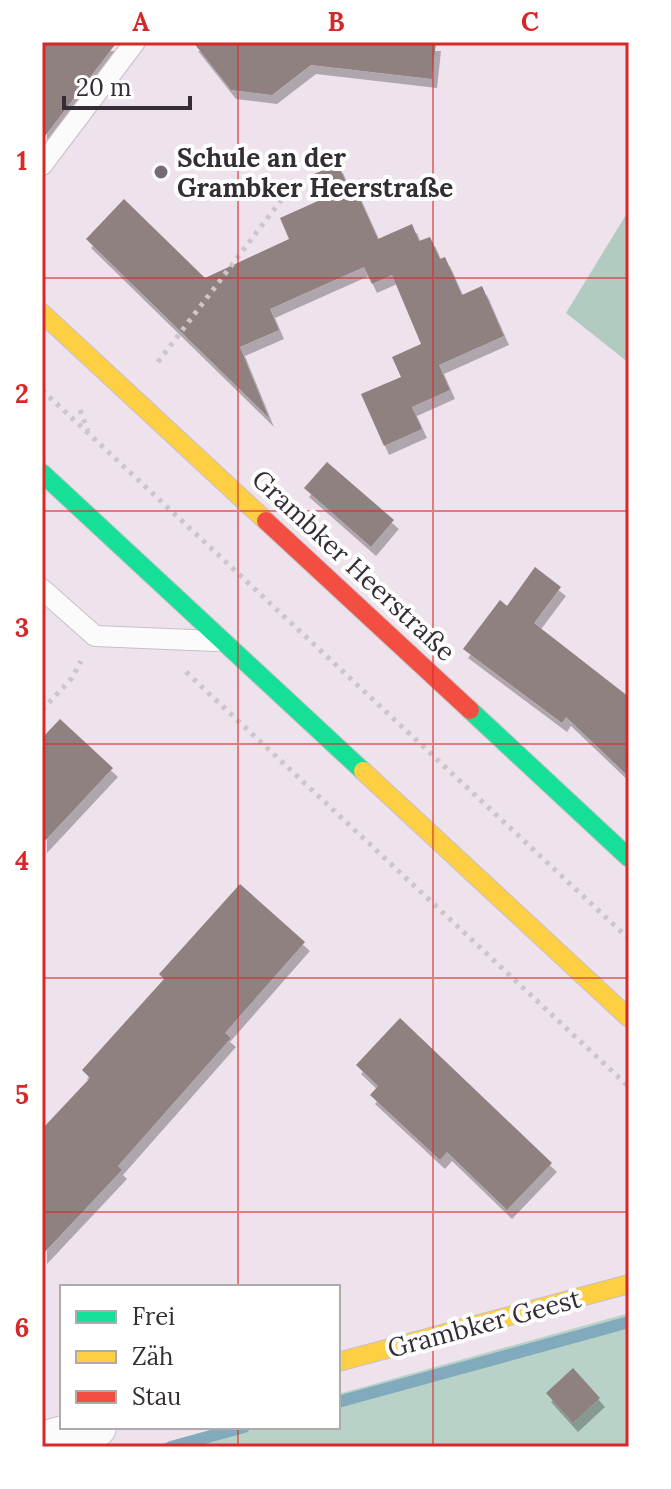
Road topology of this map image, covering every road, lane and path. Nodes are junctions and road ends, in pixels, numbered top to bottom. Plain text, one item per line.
1 (135, 42) edge
2 (42, 165) edge
3 (295, 182) dead end
4 (42, 313) edge
5 (42, 390) edge
6 (133, 395) junction
7 (42, 473) edge
8 (42, 589) edge
9 (95, 636) junction
10 (150, 639) junction
11 (223, 642) junction
12 (42, 710) edge
13 (629, 858) edge
14 (629, 939) edge
15 (629, 1018) edge
16 (629, 1087) edge
17 (629, 1284) edge
18 (340, 1361) edge
19 (89, 1429) edge
20 (42, 1442) edge

1 - 2 lane
3 - 6 path
4 - 6 street, Grambker Heerstraße
5 - 14 path
6 - 13 street, Grambker Heerstraße
7 - 11 street
8 - 9 lane
9 - 10 lane
9 - 12 path
10 - 11 lane
10 - 16 path
11 - 15 street
17 - 18 street, Grambker Geest
19 - 20 street

